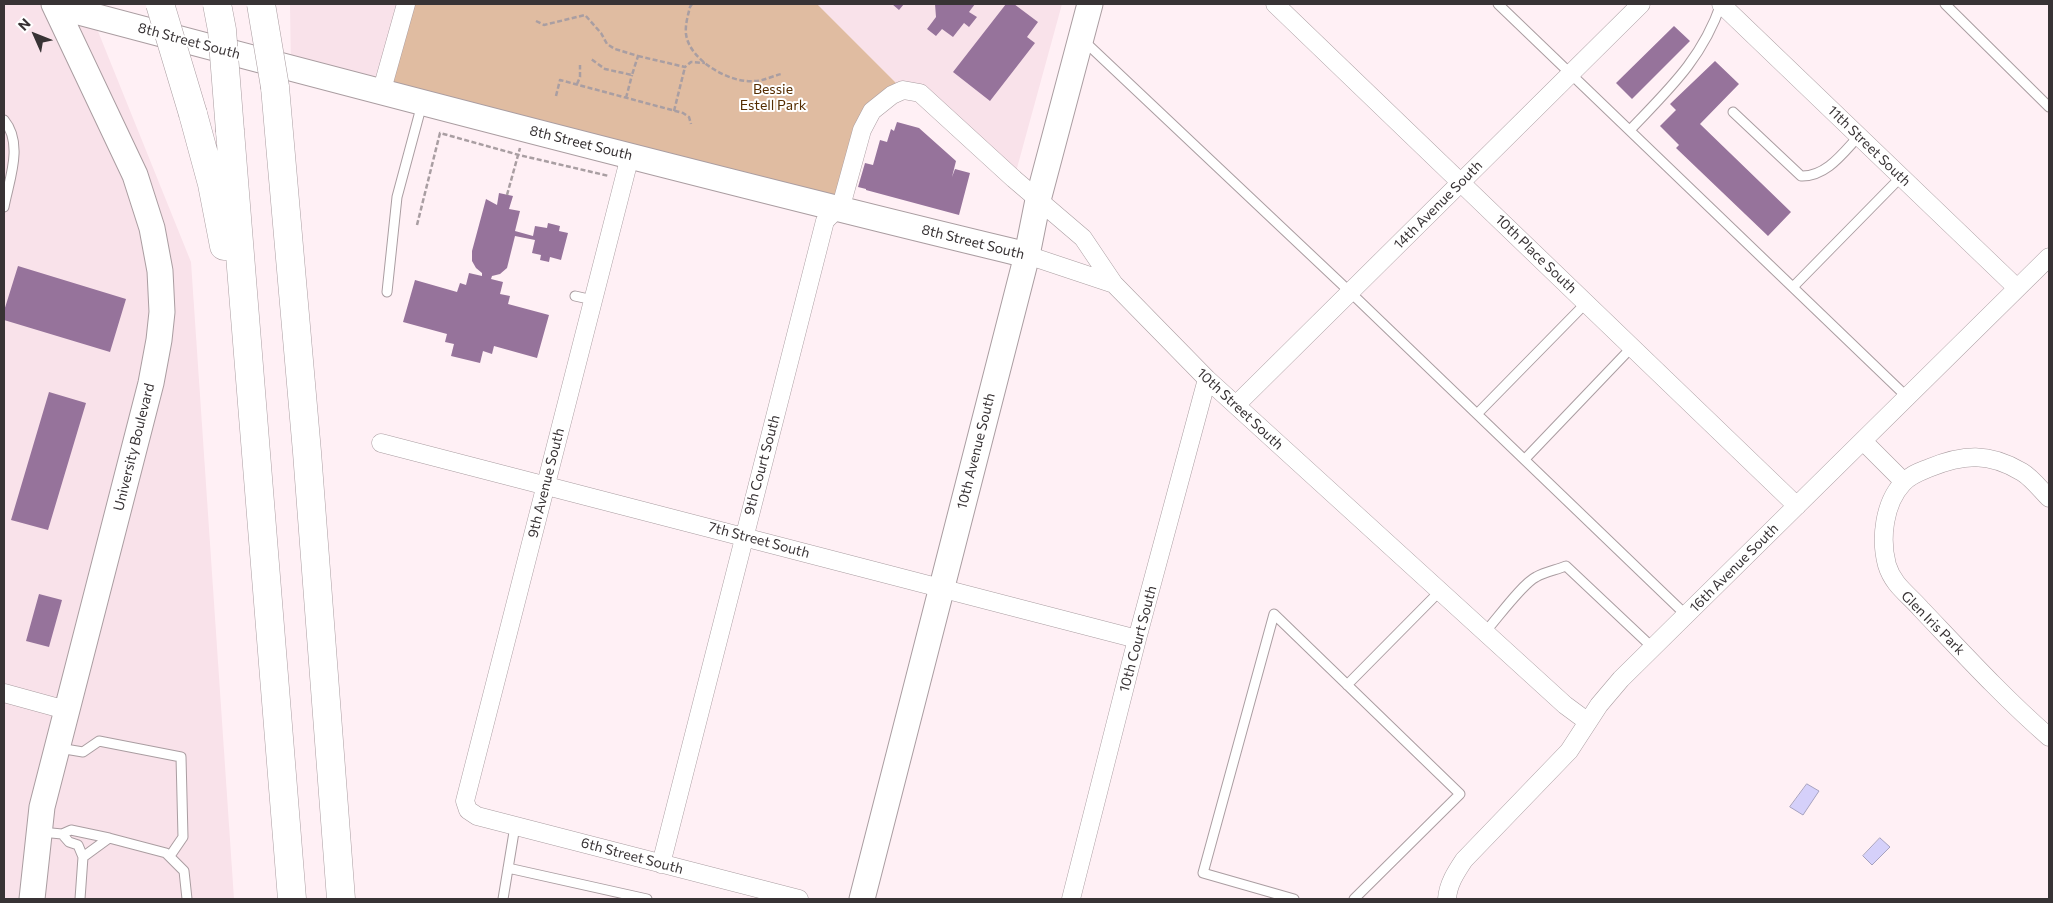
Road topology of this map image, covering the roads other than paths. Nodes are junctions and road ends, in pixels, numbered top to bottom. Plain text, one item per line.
1 (53, 4) edge
2 (160, 4) edge
3 (217, 4) edge
4 (261, 4) edge
5 (271, 4) edge
6 (406, 4) edge
7 (1090, 4) edge
8 (1275, 4) edge
9 (1498, 4) edge
10 (1641, 4) edge
11 (1721, 4) edge
12 (1945, 4) edge
13 (1081, 38) junction
14 (1570, 73) junction
15 (275, 87) junction
16 (903, 90) joint
17 (381, 93) junction
18 (423, 104) junction
19 (2049, 106) edge
20 (1734, 112) dead end
21 (4, 120) edge
22 (1630, 130) junction
23 (1858, 136) junction
24 (630, 156) junction
25 (1900, 177) junction
26 (1462, 182) junction
27 (1038, 200) junction
28 (4, 207) edge
29 (837, 209) junction
30 (1028, 255) junction
31 (2049, 257) edge
32 (1114, 284) junction
33 (1793, 287) junction
34 (2017, 288) junction
35 (387, 292) dead end
36 (1350, 292) junction
37 (575, 296) dead end
38 (593, 300) junction
39 (1586, 302) junction
40 (1632, 347) junction
41 (1207, 379) junction
42 (1907, 397) junction
43 (252, 398) junction
44 (1236, 405) junction
45 (1477, 414) junction
46 (1863, 441) junction
47 (381, 442) dead end
48 (1524, 459) junction
49 (1904, 481) junction
50 (546, 485) junction
51 (2049, 498) edge
52 (1797, 506) junction
53 (743, 536) junction
54 (942, 588) junction
55 (1440, 591) junction
56 (1686, 614) junction
57 (1485, 632) junction
58 (1138, 639) junction
59 (1653, 648) junction
60 (1347, 685) junction
61 (4, 693) edge
62 (66, 710) junction
63 (1588, 722) junction
64 (2049, 737) edge
65 (56, 748) junction
66 (468, 810) joint
67 (515, 826) junction
68 (51, 833) junction
69 (109, 838) junction
70 (170, 856) junction
71 (83, 857) junction
72 (660, 864) junction
73 (508, 868) junction
74 (32, 899) edge
75 (80, 899) edge
76 (186, 899) edge
77 (292, 899) edge
78 (341, 899) edge
79 (503, 899) edge
80 (647, 899) edge
81 (799, 899) edge
82 (862, 899) edge
83 (1071, 899) edge
84 (1294, 899) edge
85 (1354, 899) edge
86 (1447, 899) edge

1 - 17 street, 8th Street South
1 - 62 street, University Boulevard
2 - 43 highway, bridge
3 - 43 highway, bridge
4 - 15 highway, bridge
5 - 15 highway, bridge
6 - 17 street
7 - 13 street, 10th Avenue South
8 - 26 street, 10th Place South
9 - 14 lane
10 - 14 street, 14th Avenue South
11 - 22 lane
11 - 23 street, 11th Street South
12 - 19 lane
13 - 27 street, 10th Avenue South
13 - 36 lane
14 - 22 lane
14 - 26 street, 14th Avenue South
15 - 78 highway
16 - 27 street, 10th Street South
16 - 29 street, 9th Court South
17 - 18 street, 8th Street South
18 - 24 street, 8th Street South
18 - 35 lane
20 - 23 lane
21 - 28 lane
22 - 33 lane
23 - 25 street, 11th Street South
24 - 29 street, 8th Street South
24 - 38 street, 9th Avenue South
25 - 33 lane
25 - 34 street, 11th Street South
26 - 36 street, 14th Avenue South
26 - 39 street, 10th Place South
27 - 30 street, 10th Avenue South
27 - 32 street, 10th Street South
29 - 30 street, 8th Street South
29 - 53 street, 9th Court South
30 - 32 street, 8th Street South
30 - 54 street, 10th Avenue South
31 - 34 street, 16th Avenue South
32 - 41 street, 10th Street South
33 - 42 lane
34 - 42 street, 16th Avenue South
36 - 44 street, 14th Avenue South
36 - 45 lane
37 - 38 lane
38 - 50 street, 9th Avenue South
39 - 40 street, 10th Place South
39 - 45 lane
40 - 48 lane
40 - 52 street, 10th Place South
41 - 44 street, 10th Street South
41 - 58 street, 10th Court South
42 - 46 street, 16th Avenue South
43 - 77 highway
44 - 55 street, 10th Street South
45 - 48 lane
46 - 49 street
46 - 52 street, 16th Avenue South
47 - 50 street, 7th Street South
48 - 56 lane
49 - 51 street
49 - 64 street, Glen Iris Park
50 - 53 street, 7th Street South
50 - 66 street, 9th Avenue South
52 - 56 street, 16th Avenue South
53 - 54 street, 7th Street South
53 - 72 street, 9th Court South
54 - 58 street, 7th Street South
54 - 82 street, 10th Avenue South
55 - 57 street, 10th Street South
55 - 60 lane
56 - 59 street, 16th Avenue South
57 - 59 lane
57 - 63 street, 10th Street South
58 - 83 street, 10th Court South
59 - 63 street, 16th Avenue South
60 - 84 lane
60 - 85 lane
61 - 62 street
62 - 65 street, University Boulevard
63 - 86 street, 16th Avenue South
65 - 68 street, University Boulevard
65 - 70 lane
66 - 67 street, 6th Street South
67 - 72 street, 6th Street South
67 - 73 lane
68 - 69 lane
68 - 71 lane
68 - 74 street, University Boulevard
69 - 70 lane
69 - 71 lane
70 - 76 lane
71 - 75 lane
72 - 81 street, 6th Street South
73 - 79 lane
73 - 80 lane

